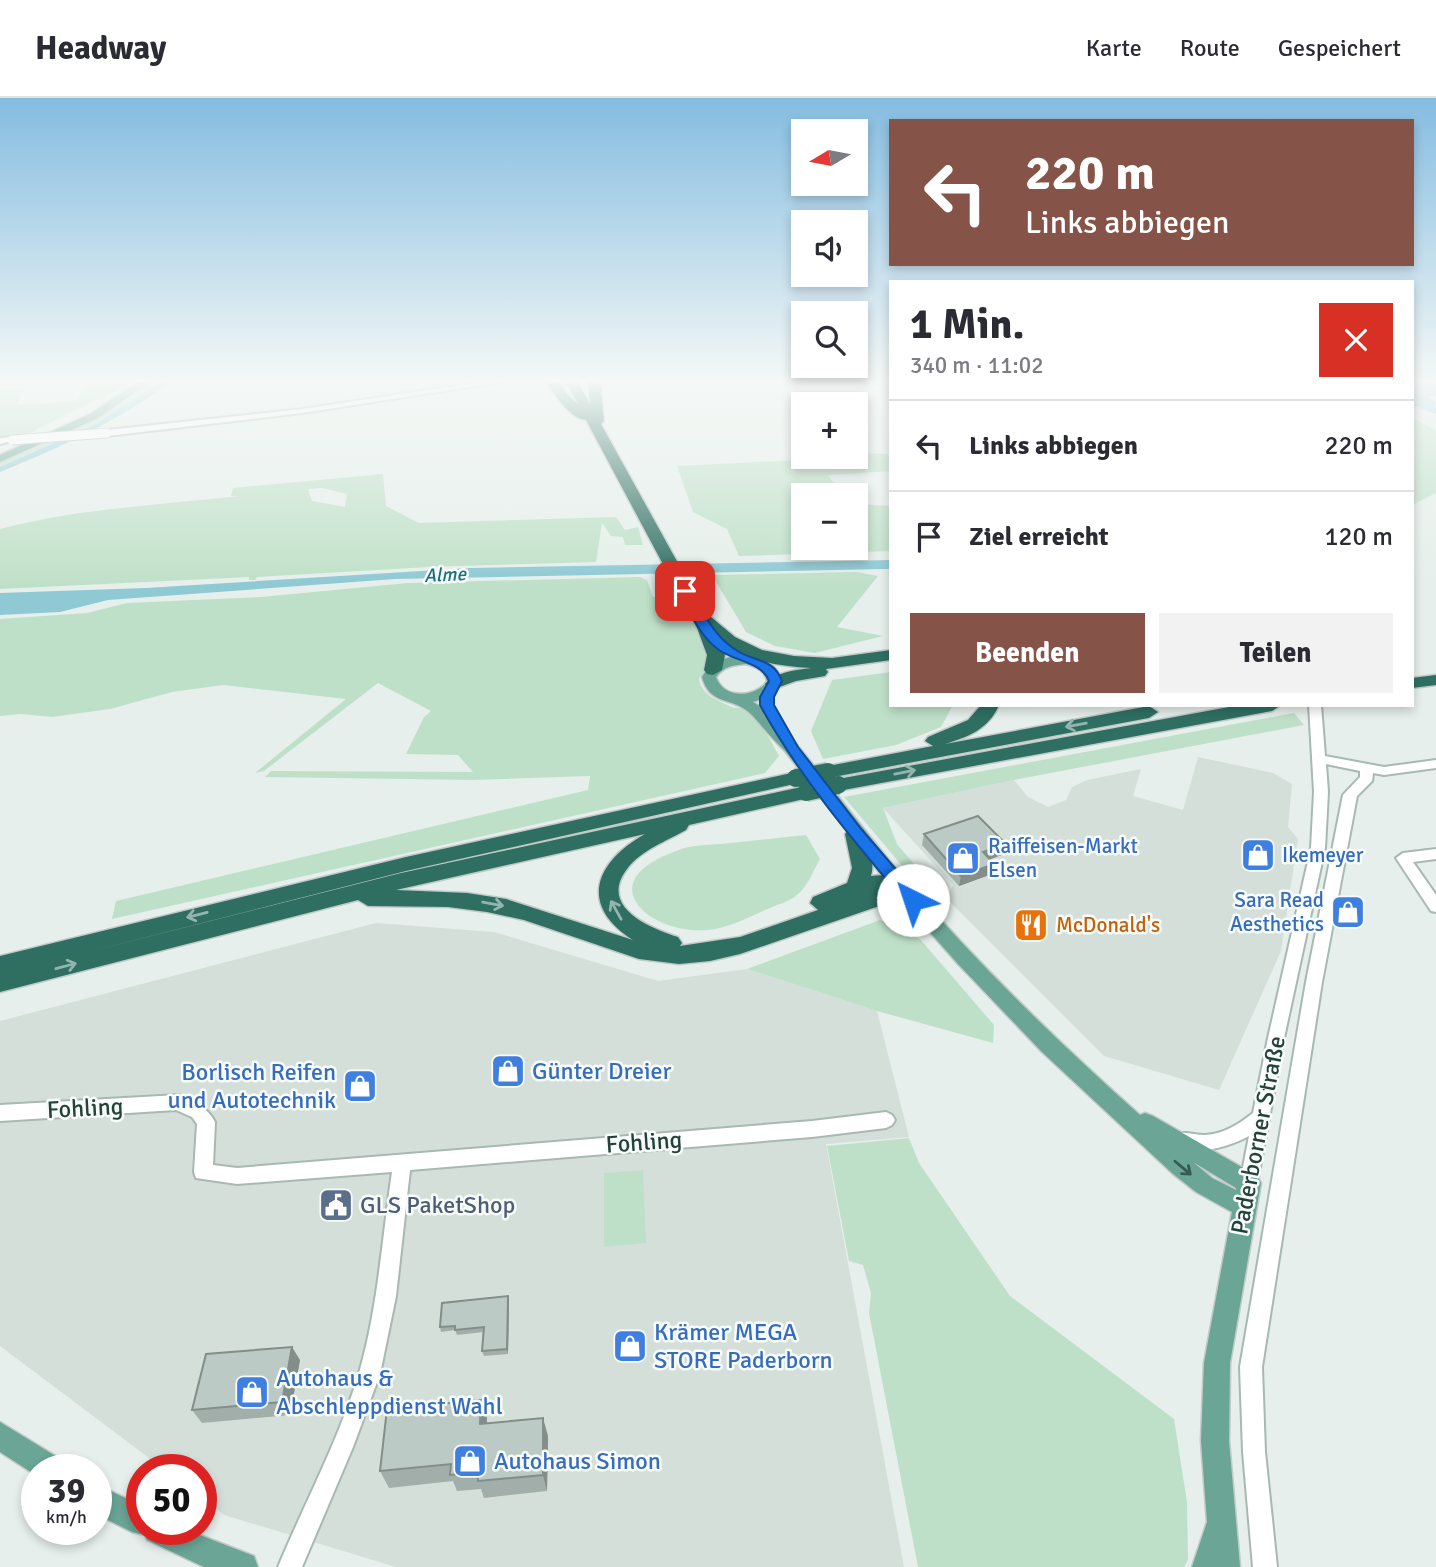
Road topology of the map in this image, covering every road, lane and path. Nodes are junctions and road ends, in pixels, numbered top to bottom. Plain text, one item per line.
1 (23, 449) edge
2 (608, 449) edge
3 (0, 459) edge
4 (696, 611) junction
5 (705, 628) junction
6 (889, 655) edge
7 (889, 662) edge
8 (755, 663) junction
9 (832, 663) junction
10 (1436, 667) edge
11 (713, 670) junction
12 (1414, 670) edge
13 (1436, 680) edge
14 (1414, 683) edge
15 (772, 687) junction
16 (736, 698) junction
17 (989, 707) edge
18 (1181, 707) edge
19 (1260, 707) edge
20 (1315, 707) edge
21 (791, 748) junction
22 (1320, 759) junction
23 (1436, 764) edge
24 (1366, 769) junction
25 (838, 775) junction
26 (801, 785) junction
27 (699, 814) junction
28 (856, 834) junction
29 (1436, 854) edge
30 (856, 889) junction
31 (903, 889) junction
32 (334, 898) junction
33 (1436, 907) edge
34 (0, 965) edge
35 (0, 983) edge
36 (1115, 1105) junction
37 (0, 1113) edge
38 (1261, 1117) junction
39 (886, 1120) dead end
40 (1169, 1137) junction
41 (402, 1163) junction
42 (1247, 1195) junction
43 (0, 1436) edge
44 (28, 1454) edge
45 (1220, 1524) junction
46 (187, 1545) edge
47 (243, 1567) edge
48 (290, 1567) edge
49 (1207, 1567) edge
50 (1225, 1567) edge
51 (1265, 1567) edge

1 - 3 main road
2 - 4 highway
4 - 5 highway
4 - 9 highway
5 - 8 highway
5 - 11 highway
6 - 9 highway
7 - 15 highway
8 - 9 highway
8 - 11 main road
8 - 15 main road
10 - 12 highway
11 - 16 main road
13 - 14 highway
15 - 16 main road
15 - 21 main road
16 - 21 main road
17 - 25 highway
18 -> 25 highway
25 -> 19 highway
20 - 22 street, Paderborner Straße
21 - 28 main road
22 - 24 street
22 - 38 street, Paderborner Straße
23 - 24 street
24 - 51 street, Paderborner Straße
25 - 26 highway, bridge
26 - 27 highway
26 -> 34 highway
30 -> 27 highway
27 - 32 highway
28 - 30 highway
28 - 31 main road
29 - 33 street
30 - 31 highway
32 -> 31 highway
31 - 36 main road
35 -> 32 highway
36 - 40 main road
36 -> 42 main road
37 - 41 street, Fohling
38 - 40 street
38 - 42 street, Paderborner Straße
39 - 41 street, Fohling
40 - 42 main road
41 - 48 street
42 - 45 main road, Paderborner Straße
43 - 44 main road
45 - 49 main road
45 - 50 main road, Paderborner Straße
46 - 47 main road

